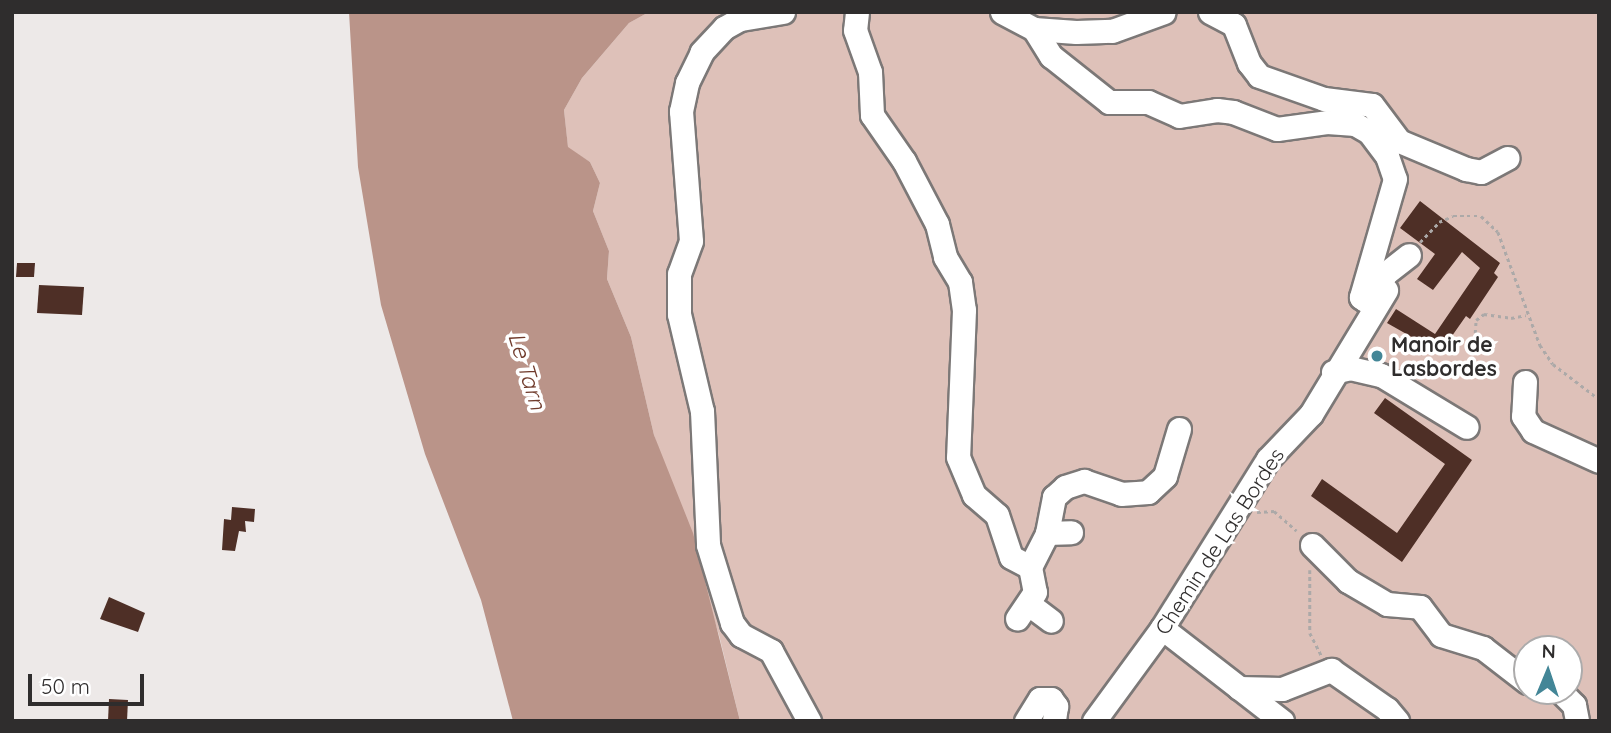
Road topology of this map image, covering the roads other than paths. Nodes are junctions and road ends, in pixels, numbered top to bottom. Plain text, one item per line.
1 (783, 12) edge
2 (857, 12) edge
3 (1002, 12) edge
4 (1164, 12) edge
5 (1210, 12) edge
6 (1034, 29) junction
7 (1507, 158) dead end
8 (1333, 372) junction
9 (1525, 382) dead end
10 (1467, 426) dead end
11 (1179, 429) dead end
12 (1599, 461) edge
13 (1071, 532) dead end
14 (1047, 533) junction
15 (1312, 545) road end
16 (1030, 567) junction
17 (1051, 621) dead end
18 (1162, 628) junction
19 (1513, 670) edge
20 (1239, 688) junction
21 (808, 721) edge
22 (1026, 721) edge
23 (1054, 721) edge
24 (1094, 721) edge
25 (1282, 721) edge
26 (1396, 721) edge

1 - 21 street
2 - 16 street
3 - 6 street
4 - 6 street
5 - 7 street
6 - 8 street, Chemin de Las Bordes
8 - 10 street
8 - 18 street, Chemin de Las Bordes
9 - 12 street
11 - 14 street
13 - 14 street
14 - 16 street
15 - 19 street
16 - 17 street
18 - 20 street
18 - 24 street, Chemin de Las Bordes
20 - 25 street
20 - 26 street
22 - 23 street

